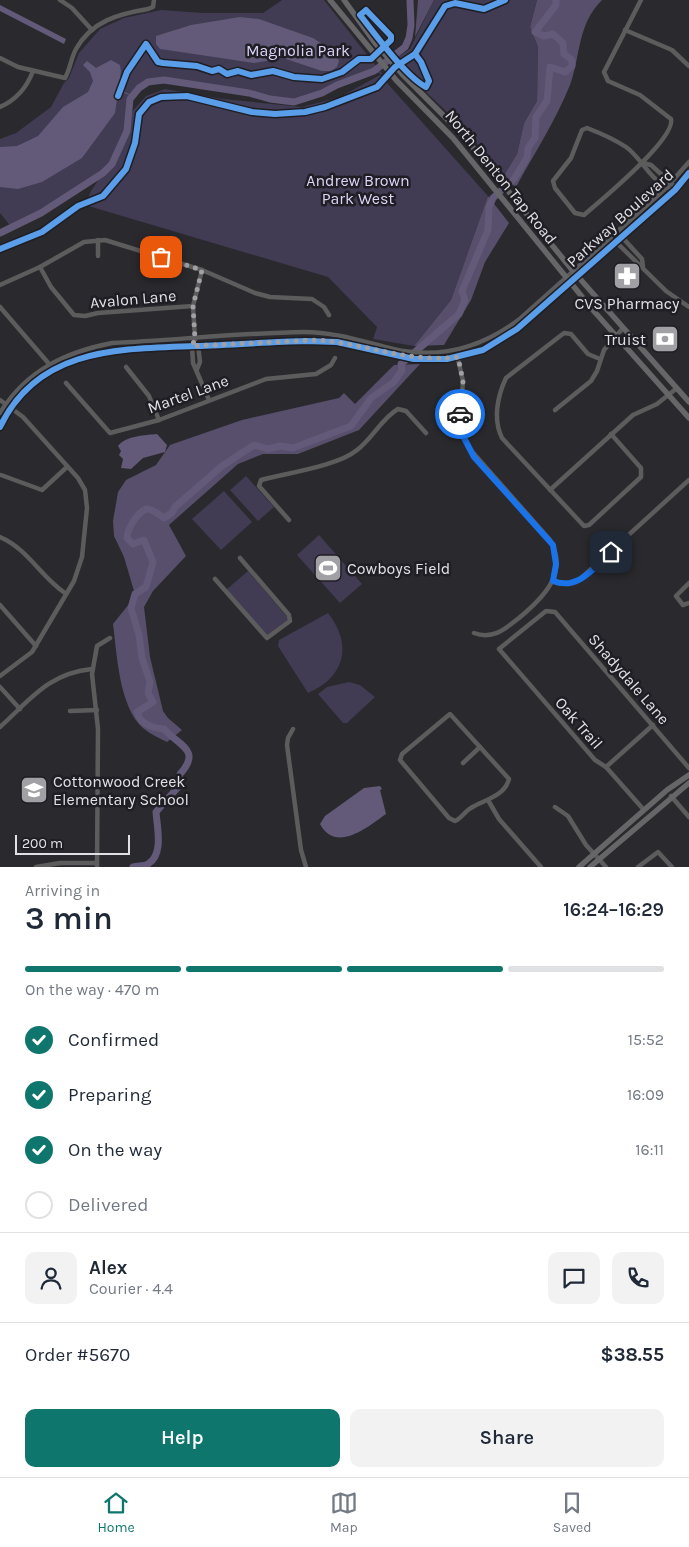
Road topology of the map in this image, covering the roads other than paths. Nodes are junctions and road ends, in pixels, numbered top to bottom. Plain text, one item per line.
1 (60, 0) edge
2 (154, 0) edge
3 (330, 0) edge
4 (344, 0) edge
5 (641, 0) edge
6 (92, 30) junction
7 (625, 30) junction
8 (0, 58) edge
9 (689, 66) edge
10 (33, 71) junction
11 (0, 107) edge
12 (447, 117) junction
13 (440, 123) junction
14 (689, 162) edge
15 (643, 163) junction
16 (689, 173) edge
17 (672, 183) junction
18 (666, 188) junction
19 (674, 190) junction
20 (528, 217) junction
21 (520, 222) junction
22 (617, 232) junction
23 (612, 237) junction
24 (622, 237) junction
25 (98, 240) junction
26 (616, 242) junction
27 (98, 256) dead end
28 (643, 267) junction
29 (40, 268) junction
30 (202, 270) junction
31 (575, 273) junction
32 (568, 280) junction
33 (0, 286) edge
34 (0, 306) edge
35 (193, 306) junction
36 (689, 307) edge
37 (329, 315) dead end
38 (624, 328) junction
39 (616, 336) junction
40 (195, 339) junction
41 (192, 346) junction
42 (199, 346) junction
43 (456, 351) junction
44 (458, 357) junction
45 (335, 358) dead end
46 (600, 359) junction
47 (49, 364) junction
48 (126, 367) dead end
49 (197, 369) junction
50 (53, 370) junction
51 (66, 383) dead end
52 (677, 388) junction
53 (669, 395) junction
54 (0, 400) edge
55 (208, 400) junction
56 (689, 402) edge
57 (5, 404) junction
58 (10, 409) junction
59 (555, 410) dead end
60 (0, 413) edge
61 (689, 418) edge
62 (159, 420) junction
63 (0, 427) edge
64 (426, 433) dead end
65 (611, 434) junction
66 (67, 467) junction
67 (0, 475) edge
68 (689, 480) edge
69 (550, 490) junction
70 (289, 520) dead end
71 (0, 536) edge
72 (240, 558) dead end
73 (215, 579) dead end
74 (553, 581) junction
75 (689, 583) edge
76 (66, 593) junction
77 (689, 603) edge
78 (0, 605) edge
79 (549, 610) joint
80 (474, 634) dead end
81 (110, 638) dead end
82 (36, 646) junction
83 (92, 669) junction
84 (0, 676) edge
85 (0, 687) edge
86 (20, 709) junction
87 (96, 710) junction
88 (70, 711) dead end
89 (653, 725) junction
90 (0, 727) edge
91 (293, 729) dead end
92 (480, 748) junction
93 (463, 763) dead end
94 (606, 767) junction
95 (689, 768) edge
96 (689, 775) edge
97 (689, 783) edge
98 (671, 796) junction
99 (488, 800) junction
100 (555, 807) dead end
101 (644, 810) junction
102 (689, 817) edge
103 (594, 854) junction
104 (599, 859) junction
105 (97, 865) edge
106 (36, 867) edge
107 (306, 867) edge
108 (541, 867) edge
109 (579, 867) edge
110 (590, 867) edge
111 (606, 867) edge
112 (638, 867) edge
113 (672, 867) edge

1 - 6 street
2 - 6 street
3 - 13 main road, North Denton Tap Road
4 - 12 main road, North Denton Tap Road
5 - 7 street
6 - 10 street
7 - 9 street
7 - 15 street
8 - 10 street
10 - 11 street
12 - 13 main road
12 - 20 main road, North Denton Tap Road
13 - 21 main road, North Denton Tap Road
14 - 17 street, Parkway Boulevard
15 - 15 street
15 - 17 street
15 - 18 street
16 - 19 street, Parkway Boulevard
17 - 18 street, Parkway Boulevard
17 - 19 street
18 - 19 street
18 - 22 street, Parkway Boulevard
19 - 24 street, Parkway Boulevard
20 - 21 main road
20 - 31 main road, North Denton Tap Road
21 - 32 main road, North Denton Tap Road
22 - 23 street, Parkway Boulevard
22 - 24 street
23 - 26 street
23 - 31 street, Parkway Boulevard
24 - 26 street, Parkway Boulevard
24 - 28 street
25 - 27 street
25 - 29 street
25 - 30 street
26 - 28 street
26 - 31 street, Parkway Boulevard
28 - 36 street
29 - 33 street
29 - 35 street, Avalon Lane
30 - 35 street
30 - 37 street
31 - 32 street
31 - 38 main road, North Denton Tap Road
32 - 39 main road, North Denton Tap Road
32 - 43 street
32 - 44 street
34 - 47 street
35 - 40 street
38 - 39 street
38 - 52 main road, North Denton Tap Road
39 - 46 street
39 - 53 main road, North Denton Tap Road
40 - 41 street
40 - 42 street
40 - 43 street
40 - 47 street
41 - 42 street
41 - 49 street
41 - 50 street
42 - 44 street
42 - 49 street
43 - 44 street
44 - 74 street
45 - 55 street, Martel Lane
46 - 59 street
46 - 69 street
47 - 50 street
47 - 57 street
48 - 62 street
49 - 55 street
50 - 58 street
51 - 62 street, Martel Lane
52 - 53 street
52 - 56 main road, North Denton Tap Road
53 - 61 main road, North Denton Tap Road
53 - 65 street
54 - 57 street
55 - 62 street, Martel Lane
57 - 58 street
57 - 60 street
58 - 63 street
58 - 66 street
64 - 70 street
65 - 69 street
65 - 69 street
66 - 67 street
66 - 76 street
68 - 74 street
71 - 76 street
72 - 73 street
74 - 80 street
75 - 77 street
76 - 82 street
78 - 82 street
79 - 89 street, Shadydale Lane
79 - 94 street, Oak Trail
81 - 83 street
82 - 84 street
83 - 86 street
83 - 87 street
85 - 86 street
86 - 90 street
87 - 88 street
87 - 105 street
89 - 94 street
89 - 95 street, Shadydale Lane
91 - 107 street
92 - 93 street
92 - 99 street
92 - 99 street
94 - 101 street, Oak Trail
96 - 101 main road
97 - 98 main road
98 - 102 street
98 - 104 main road
99 - 108 street
100 - 103 street
101 - 103 main road
103 - 104 street
103 - 109 main road
104 - 110 main road
104 - 111 street
105 - 106 street
112 - 113 street

